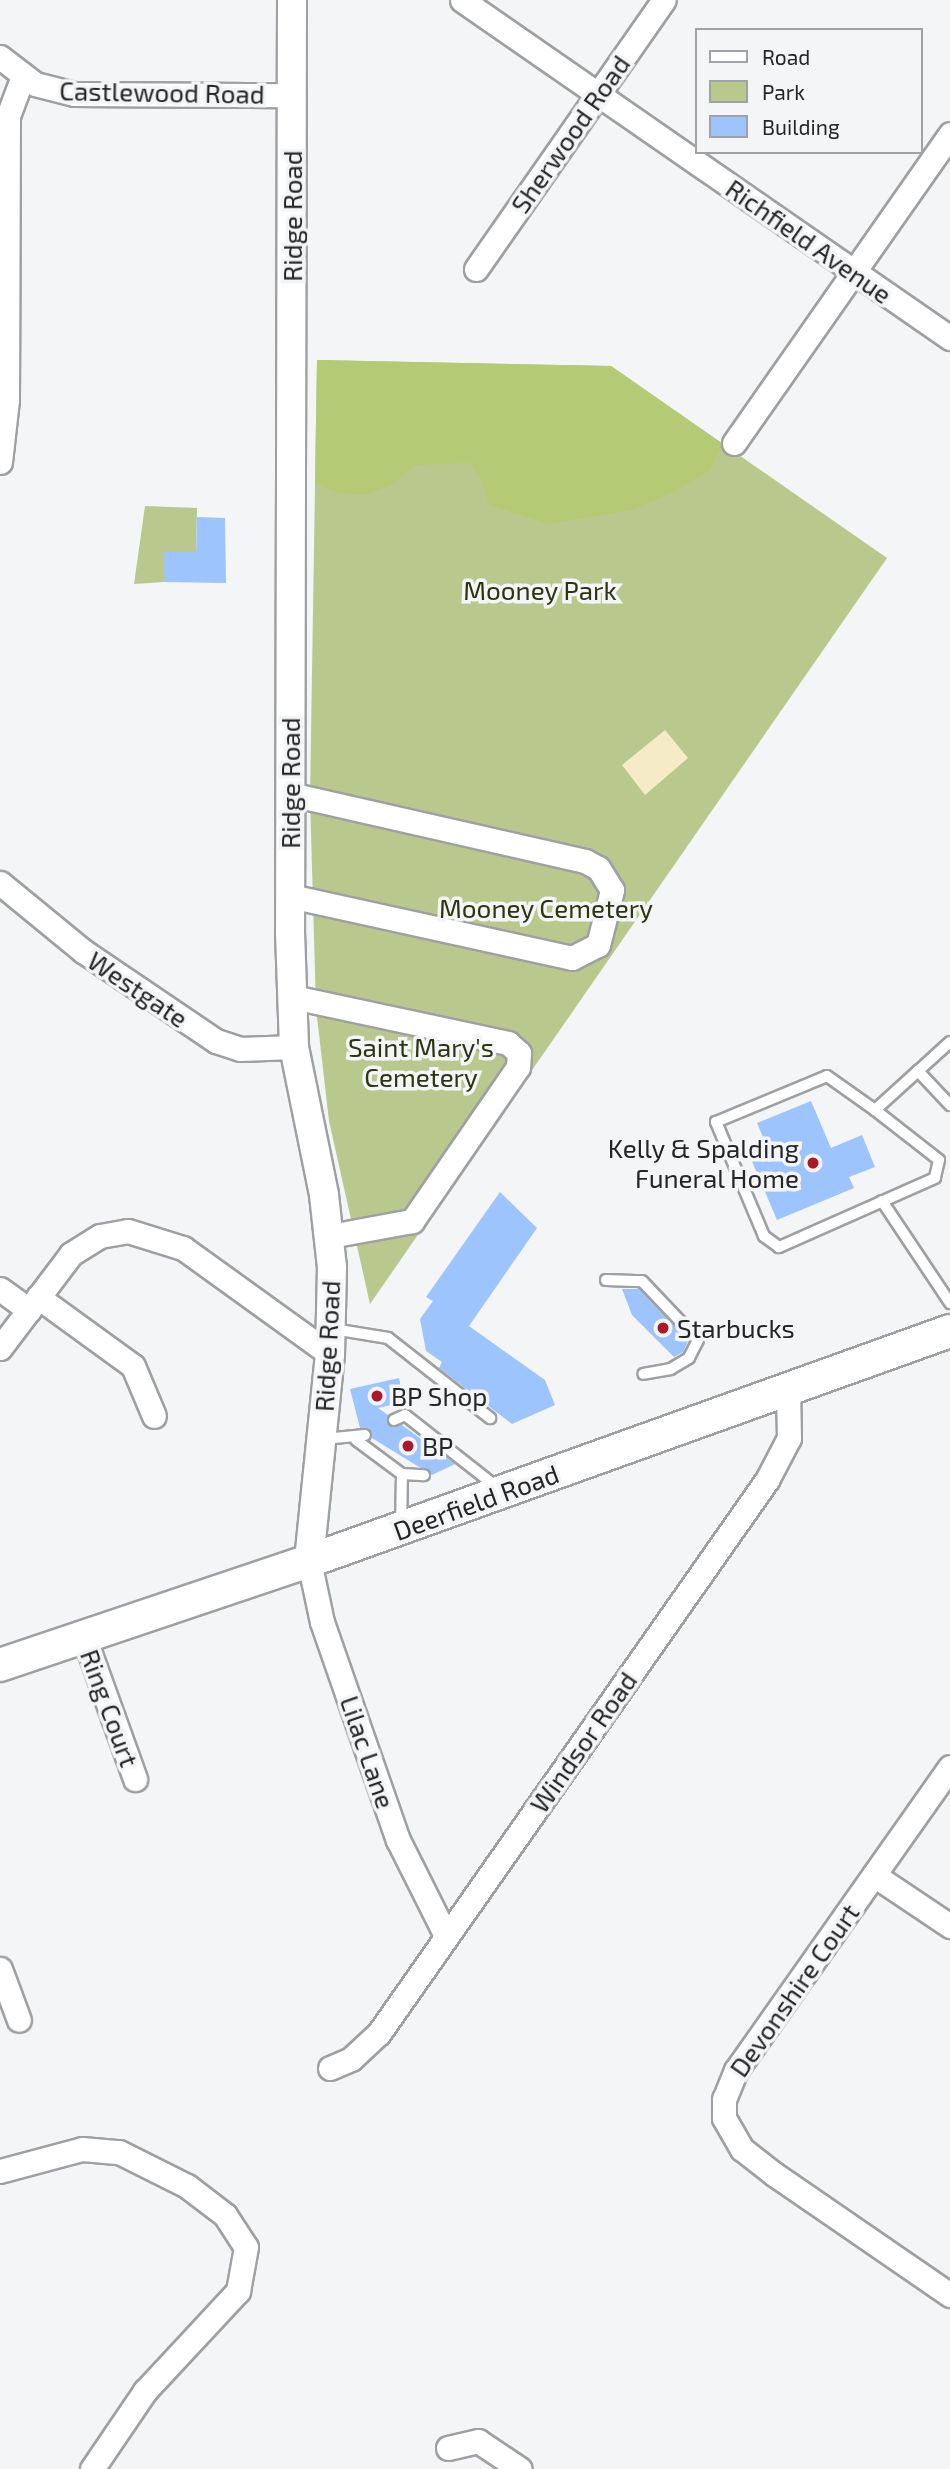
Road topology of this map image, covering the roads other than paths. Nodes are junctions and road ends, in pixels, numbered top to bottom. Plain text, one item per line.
1 (292, 0) edge
2 (462, 0) edge
3 (664, 0) edge
4 (0, 57) edge
5 (23, 76) junction
6 (598, 93) junction
7 (292, 95) junction
8 (950, 134) edge
9 (475, 269) dead end
10 (853, 272) junction
11 (950, 338) edge
12 (734, 443) dead end
13 (0, 462) edge
14 (290, 794) junction
15 (0, 883) edge
16 (290, 896) junction
17 (293, 997) junction
18 (950, 1042) edge
19 (294, 1047) junction
20 (918, 1071) junction
21 (950, 1105) edge
22 (875, 1110) junction
23 (882, 1201) junction
24 (330, 1236) junction
25 (606, 1280) dead end
26 (0, 1289) edge
27 (33, 1303) junction
28 (950, 1303) edge
29 (950, 1331) edge
30 (330, 1341) junction
31 (0, 1348) edge
32 (643, 1374) dead end
33 (788, 1391) junction
34 (154, 1416) dead end
35 (490, 1418) dead end
36 (394, 1420) dead end
37 (424, 1428) junction
38 (412, 1433) dead end
39 (321, 1439) junction
40 (442, 1441) junction
41 (384, 1446) dead end
42 (430, 1447) dead end
43 (372, 1452) junction
44 (404, 1460) dead end
45 (392, 1466) junction
46 (402, 1474) junction
47 (424, 1475) dead end
48 (502, 1493) junction
49 (401, 1528) junction
50 (309, 1561) junction
51 (84, 1637) junction
52 (0, 1665) edge
53 (950, 1767) edge
54 (135, 1779) dead end
55 (874, 1875) junction
56 (950, 1926) edge
57 (446, 1936) junction
58 (0, 1969) edge
59 (19, 2020) dead end
60 (330, 2068) dead end
61 (0, 2171) edge
62 (950, 2295) edge
63 (448, 2448) dead end
64 (92, 2469) edge
65 (520, 2469) edge

1 - 7 street, Ridge Road
2 - 6 street, Richfield Avenue
3 - 6 street, Sherwood Road
4 - 5 street, Castlewood Road
5 - 7 street, Castlewood Road
5 - 13 street
6 - 9 street, Sherwood Road
6 - 10 street, Richfield Avenue
7 - 14 street, Ridge Road
8 - 10 street
10 - 11 street, Richfield Avenue
10 - 12 street
14 - 16 street, Ridge Road
14 - 16 street
15 - 19 street, Westgate
16 - 17 street, Ridge Road
17 - 19 street, Ridge Road
17 - 24 street
18 - 20 lane
19 - 24 street, Ridge Road
20 - 21 lane
20 - 22 lane
22 - 23 lane
22 - 23 lane
23 - 28 lane
24 - 30 street, Ridge Road
25 - 32 lane
26 - 27 street
27 - 30 street
27 - 31 street
27 - 34 street
29 - 33 main road, Deerfield Road
30 - 35 lane
30 - 39 street, Ridge Road
33 - 48 main road, Deerfield Road
33 - 57 street, Windsor Road
36 - 37 lane
37 - 38 lane
37 - 40 lane
39 - 43 lane
39 - 50 street, Ridge Road
40 - 42 lane
40 - 48 lane
41 - 43 lane
43 - 45 lane
44 - 45 lane
45 - 46 lane
46 - 47 lane
46 - 49 lane
48 - 49 main road, Deerfield Road
49 - 50 main road, Deerfield Road
50 - 51 main road, Deerfield Road
50 - 57 street, Lilac Lane
51 - 52 main road, Deerfield Road
51 - 54 street, Ring Court
53 - 55 street, Devonshire Court
55 - 56 street
55 - 62 street, Devonshire Court
57 - 60 street, Windsor Road
58 - 59 street
61 - 64 street
63 - 65 street

